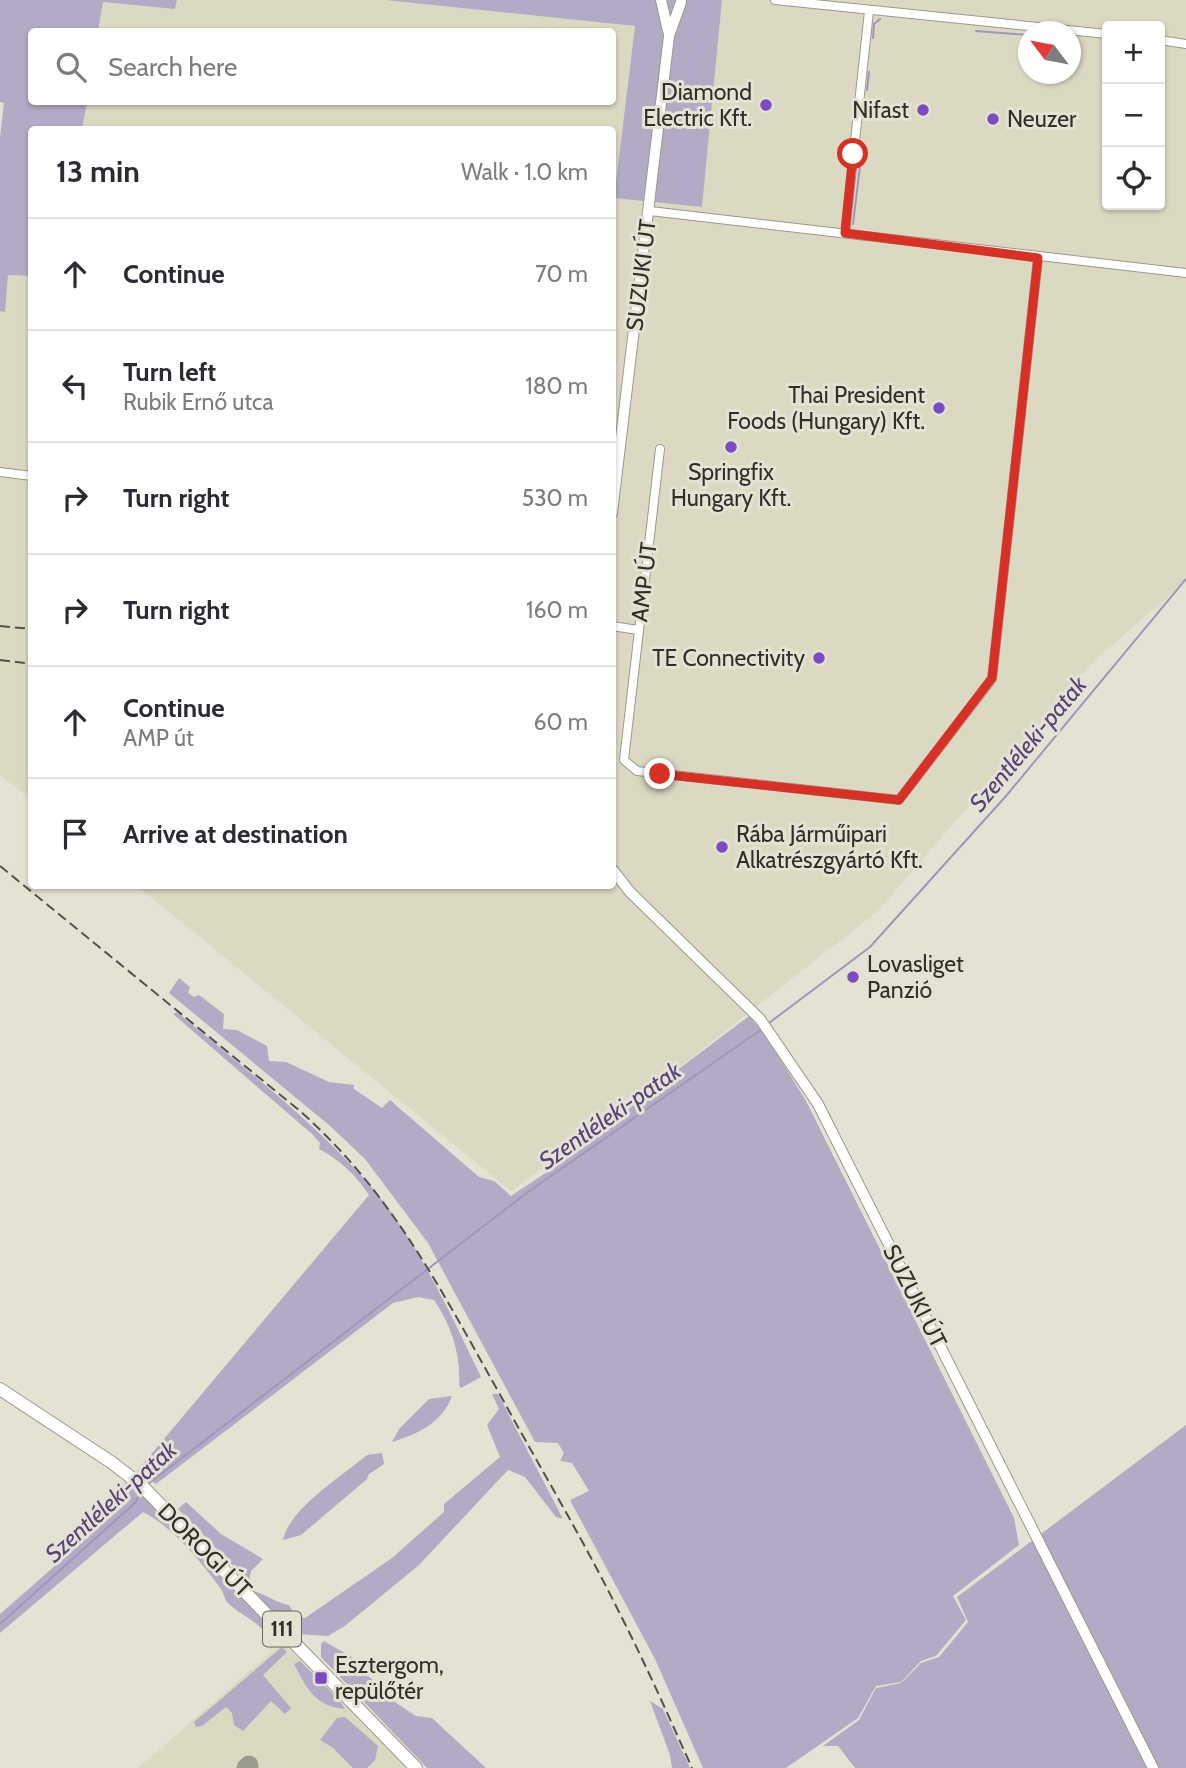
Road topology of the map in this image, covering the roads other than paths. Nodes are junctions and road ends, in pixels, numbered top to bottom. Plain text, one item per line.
1 (662, 0) edge
2 (775, 0) edge
3 (683, 1) edge
4 (869, 11) junction
5 (1102, 34) edge
6 (669, 37) junction
7 (1165, 41) edge
8 (1186, 44) edge
9 (650, 211) junction
10 (845, 233) junction
11 (1038, 258) junction
12 (1186, 273) edge
13 (660, 449) dead end
14 (0, 472) edge
15 (28, 475) edge
16 (616, 481) edge
17 (616, 626) edge
18 (638, 629) junction
19 (616, 874) edge
20 (0, 1388) edge
21 (416, 1768) edge
22 (1153, 1768) edge

1 - 3 main road
1 - 6 main road
2 - 4 street
3 - 6 main road
4 - 5 street
4 - 10 street
6 - 9 main road, SUZUKI ÚT
7 - 8 street
9 - 10 street
9 - 16 main road, SUZUKI ÚT
10 - 11 street
11 - 12 street
11 - 18 street, AMP ÚT
13 - 18 street, AMP ÚT
14 - 15 street
17 - 18 street
19 - 22 main road, SUZUKI ÚT
20 - 21 main road, DOROGI ÚT / 111

